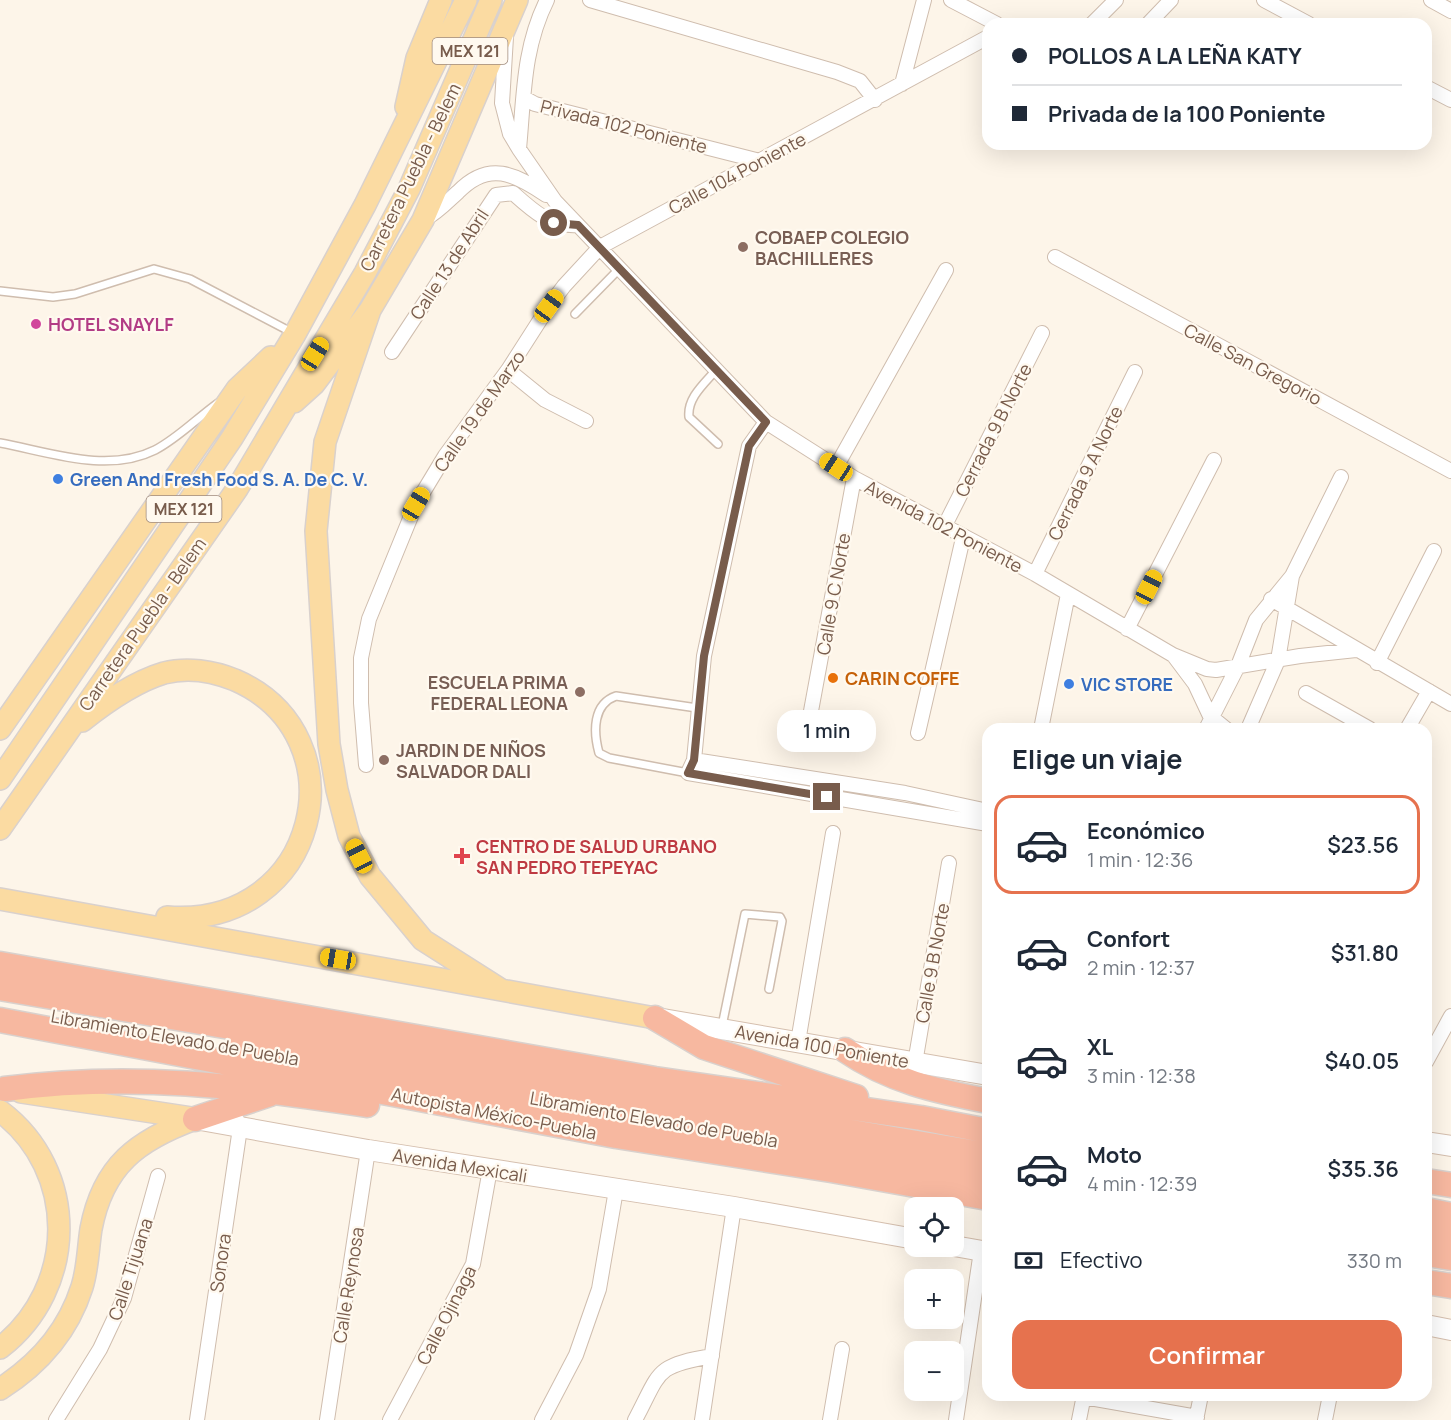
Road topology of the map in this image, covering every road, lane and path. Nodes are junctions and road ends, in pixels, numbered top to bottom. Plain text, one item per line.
1 (441, 0) edge
2 (466, 0) edge
3 (491, 0) edge
4 (517, 0) edge
5 (546, 0) edge
6 (590, 0) edge
7 (924, 0) edge
8 (951, 0) edge
9 (1116, 0) edge
10 (1171, 0) edge
11 (1264, 0) edge
12 (1431, 0) edge
13 (1451, 11) edge
14 (986, 18) edge
15 (1098, 18) edge
16 (1154, 18) edge
17 (1298, 18) edge
18 (507, 23) junction
19 (982, 39) edge
20 (902, 84) junction
21 (1432, 90) edge
22 (524, 98) junction
23 (875, 100) junction
24 (1451, 100) edge
25 (399, 137) junction
26 (519, 148) junction
27 (760, 161) junction
28 (555, 201) junction
29 (423, 220) junction
30 (578, 225) junction
31 (600, 247) junction
32 (1055, 257) dead end
33 (620, 268) junction
34 (946, 270) dead end
35 (0, 291) edge
36 (370, 310) junction
37 (575, 314) dead end
38 (1042, 333) dead end
39 (291, 340) junction
40 (392, 352) dead end
41 (508, 370) junction
42 (716, 370) junction
43 (1135, 372) dead end
44 (237, 389) junction
45 (278, 417) junction
46 (586, 421) dead end
47 (766, 422) junction
48 (0, 443) edge
49 (718, 444) dead end
50 (1214, 460) dead end
51 (836, 467) junction
52 (1451, 471) edge
53 (854, 477) junction
54 (1341, 477) dead end
55 (944, 527) junction
56 (963, 538) junction
57 (1434, 551) dead end
58 (1035, 574) junction
59 (1292, 576) junction
60 (1068, 594) junction
61 (1271, 599) junction
62 (1288, 607) junction
63 (1127, 629) junction
64 (1356, 650) junction
65 (1173, 655) junction
66 (1278, 660) junction
67 (1377, 663) junction
68 (1238, 666) junction
69 (1429, 691) junction
70 (1306, 693) dead end
71 (1451, 704) edge
72 (697, 708) junction
73 (811, 711) dead end
74 (1042, 723) edge
75 (1208, 723) edge
76 (1251, 723) edge
77 (1359, 723) edge
78 (1410, 723) edge
79 (0, 729) edge
80 (918, 733) dead end
81 (61, 740) junction
82 (366, 765) dead end
83 (691, 767) junction
84 (0, 779) edge
85 (982, 811) edge
86 (982, 823) edge
87 (0, 829) edge
88 (833, 833) dead end
89 (950, 862) dead end
90 (0, 900) edge
91 (83, 913) junction
92 (0, 964) edge
93 (0, 988) edge
94 (500, 989) junction
95 (770, 989) dead end
96 (0, 1008) edge
97 (1451, 1016) edge
98 (656, 1018) junction
99 (0, 1020) edge
100 (722, 1029) junction
101 (798, 1042) junction
102 (845, 1050) junction
103 (1432, 1051) edge
104 (915, 1063) junction
105 (982, 1074) edge
106 (274, 1092) junction
107 (2, 1096) edge
108 (982, 1100) edge
109 (237, 1117) junction
110 (921, 1118) junction
111 (195, 1119) junction
112 (982, 1130) edge
113 (616, 1136) junction
114 (1432, 1143) edge
115 (1451, 1146) edge
116 (368, 1150) junction
117 (715, 1153) junction
118 (982, 1154) edge
119 (490, 1169) junction
120 (158, 1176) dead end
121 (982, 1176) edge
122 (1432, 1181) edge
123 (1451, 1185) edge
124 (616, 1190) junction
125 (982, 1197) edge
126 (734, 1207) junction
127 (1432, 1211) edge
128 (982, 1213) edge
129 (1451, 1215) edge
130 (1432, 1231) edge
131 (1451, 1234) edge
132 (904, 1237) edge
133 (964, 1248) edge
134 (982, 1251) edge
135 (1432, 1255) edge
136 (1451, 1258) edge
137 (982, 1268) edge
138 (1432, 1283) edge
139 (1451, 1286) edge
140 (1432, 1299) edge
141 (1451, 1302) edge
142 (1432, 1326) edge
143 (1451, 1330) edge
144 (0, 1348) edge
145 (842, 1349) dead end
146 (712, 1356) junction
147 (0, 1389) edge
148 (1083, 1401) edge
149 (1108, 1401) edge
150 (1200, 1401) edge
151 (1329, 1401) edge
152 (1196, 1419) edge
153 (57, 1420) edge
154 (197, 1420) edge
155 (327, 1420) edge
156 (390, 1420) edge
157 (542, 1420) edge
158 (635, 1420) edge
159 (702, 1420) edge
160 (830, 1420) edge
161 (956, 1420) edge
162 (1079, 1420) edge
163 (1325, 1420) edge

1 - 25 main road
2 - 25 main road, Carretera Puebla - Belem / MEX 121
3 - 45 main road, Carretera Puebla - Belem / MEX 121
4 - 18 main road
5 - 22 street
6 - 23 street
7 - 20 street
8 - 14 street
9 - 15 street
10 - 16 street
11 - 17 street
12 - 13 street
18 - 26 street, Avenida 102 Poniente
18 - 29 main road
19 - 20 street, Calle 104 Poniente
20 - 23 street, Calle 104 Poniente
21 - 24 street
22 - 26 street
22 - 27 street, Privada 102 Poniente
23 - 27 street, Calle 104 Poniente
25 - 39 main road, Carretera Puebla - Belem / MEX 121
26 - 28 street, Avenida 102 Poniente
27 - 31 street, Calle 104 Poniente
28 - 29 street, Avenida 102 Poniente
28 - 30 street, Avenida 102 Poniente
29 - 36 main road
30 - 31 street, Avenida 102 Poniente
30 - 40 street, Calle 13 de Abril
31 - 33 street, Avenida 102 Poniente
31 - 41 street, Calle 19 de Marzo
32 - 52 street, Calle San Gregorio
33 - 37 lane
33 - 42 street, Avenida 102 Poniente
34 - 51 street
35 - 39 lane
36 - 45 main road
36 - 94 main road
38 - 55 street, Cerrada 9 B Norte
39 - 44 main road
39 - 84 main road, Carretera Puebla - Belem / MEX 121
41 - 46 street
41 - 82 street, Calle 19 de Marzo
42 - 47 street, Avenida 102 Poniente
42 - 49 lane
43 - 58 street, Cerrada 9 A Norte
44 - 48 lane
44 - 79 main road
45 - 81 main road, Carretera Puebla - Belem / MEX 121
47 - 51 street, Avenida 102 Poniente
47 - 72 street
50 - 63 street
51 - 53 street, Avenida 102 Poniente
53 - 55 street, Avenida 102 Poniente
53 - 73 street, Calle 9 C Norte
54 - 59 street
55 - 56 street, Avenida 102 Poniente
56 - 58 street, Avenida 102 Poniente
56 - 80 street
57 - 67 street
58 - 60 street, Avenida 102 Poniente
59 - 61 street
59 - 62 street
60 - 63 street, Avenida 102 Poniente
60 - 74 street
61 - 62 street
61 - 68 street
62 - 64 street
62 - 66 street
63 - 65 street, Avenida 102 Poniente
64 - 66 street, Avenida 102 Poniente
64 - 67 street
65 - 68 street, Avenida 102 Poniente
65 - 75 street
66 - 68 street, Avenida 102 Poniente
66 - 76 street
67 - 69 street
68 - 75 street
69 - 71 street
69 - 78 street
70 - 77 street
72 - 83 street
72 - 83 lane
81 - 87 main road, Carretera Puebla - Belem / MEX 121
81 - 91 main road
83 - 85 street
83 - 86 street
88 - 101 street
89 - 104 street, Calle 9 B Norte
90 - 91 main road
91 - 94 main road
92 - 110 highway
93 - 118 highway, Libramiento Elevado de Puebla
94 - 98 main road
95 - 100 lane
96 - 121 highway, Libramiento Elevado de Puebla
97 - 103 street
98 - 100 street, Avenida 100 Poniente
98 - 110 highway
99 - 113 highway, Autopista México-Puebla
100 - 101 street, Avenida 100 Poniente
101 - 102 street, Avenida 100 Poniente
102 - 104 street, Avenida 100 Poniente
102 - 108 highway
104 - 105 street, Avenida 100 Poniente
106 - 107 highway
106 - 109 highway
106 - 113 highway
107 - 111 main road
107 - 144 main road
109 - 111 highway
109 - 116 street, Avenida Mexicali
109 - 154 street, Sonora
110 - 112 highway
111 - 147 main road
113 - 117 highway, Autopista México-Puebla
114 - 115 street
116 - 119 street, Avenida Mexicali
116 - 155 street, Calle Reynosa
117 - 125 highway, Autopista México-Puebla
117 - 128 highway
119 - 124 street, Avenida Mexicali
119 - 156 street, Calle Ojinaga
120 - 153 street, Calle Tijuana
122 - 123 highway
124 - 126 street, Avenida Mexicali
124 - 157 street
126 - 132 street, Avenida Mexicali
126 - 146 street
127 - 129 highway
130 - 131 highway
133 - 134 street
135 - 136 highway
137 - 161 street
138 - 139 highway
140 - 141 highway
142 - 143 street
145 - 160 street
146 - 158 street
146 - 159 street
148 - 162 street
149 - 152 street
150 - 152 street
151 - 163 street

